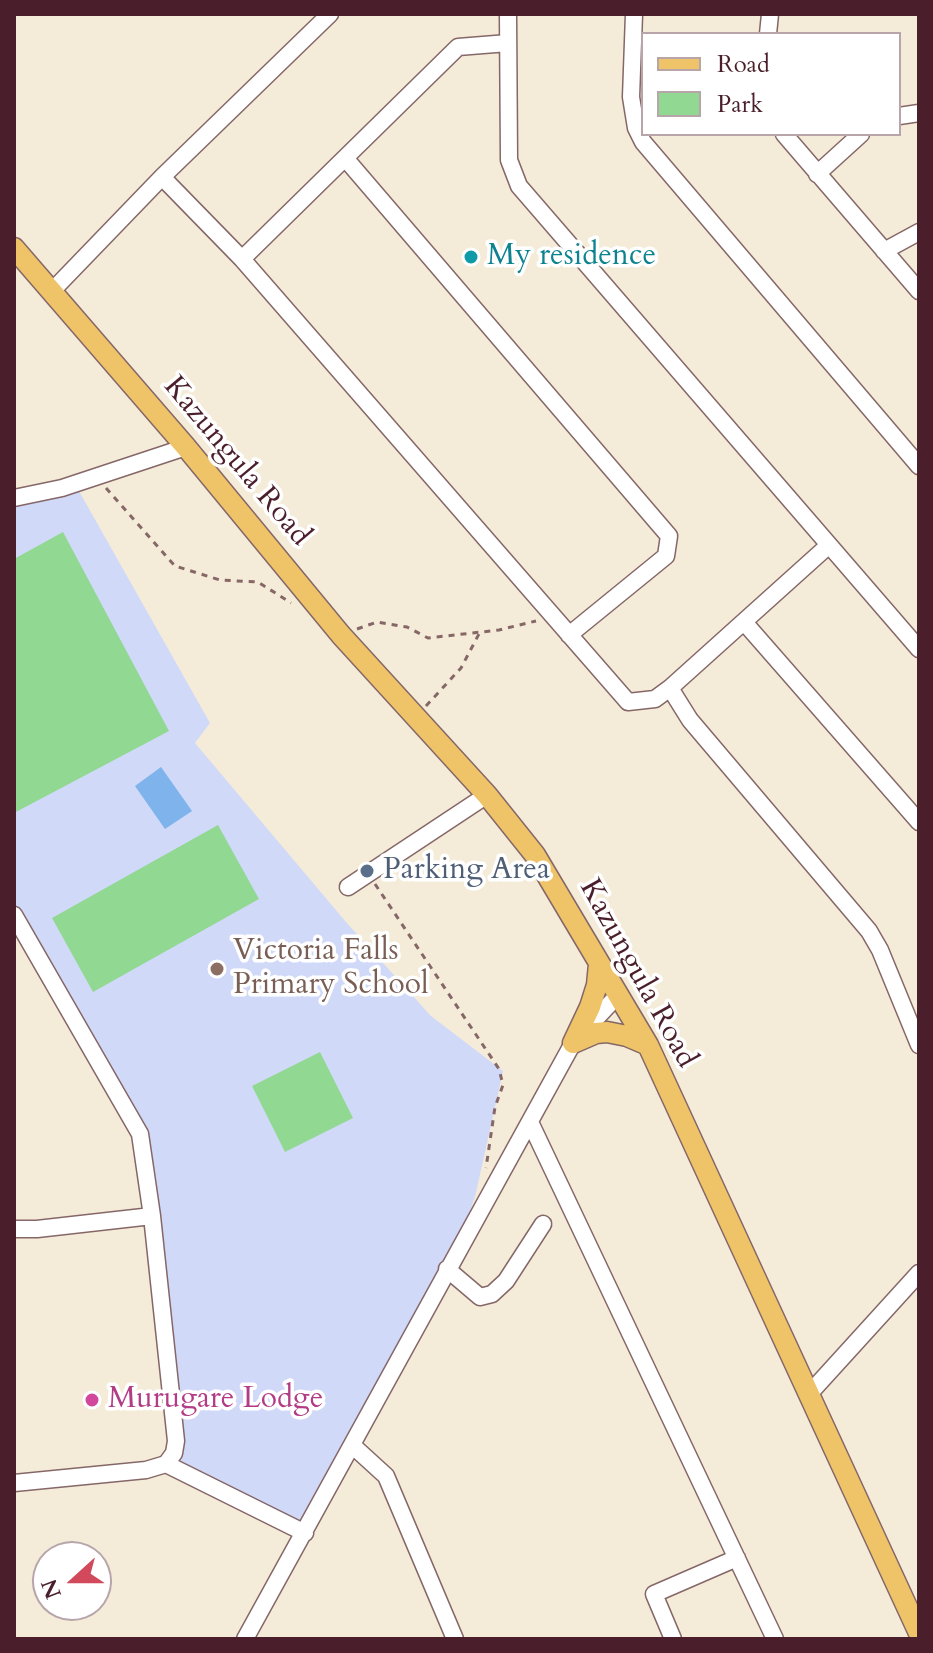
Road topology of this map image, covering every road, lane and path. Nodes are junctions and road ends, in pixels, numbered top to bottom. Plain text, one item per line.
1 (330, 14) edge
2 (508, 14) edge
3 (634, 14) edge
4 (508, 43) junction
5 (786, 136) edge
6 (859, 136) edge
7 (345, 158) junction
8 (817, 174) junction
9 (162, 177) junction
10 (919, 232) edge
11 (14, 248) edge
12 (884, 251) junction
13 (242, 259) junction
14 (52, 291) junction
15 (919, 291) edge
16 (186, 447) junction
17 (919, 466) edge
18 (95, 477) junction
19 (14, 498) edge
20 (829, 545) junction
21 (293, 605) dead end
22 (554, 617) junction
23 (744, 622) junction
24 (480, 632) junction
25 (341, 635) junction
26 (569, 635) junction
27 (919, 649) edge
28 (670, 688) junction
29 (416, 717) junction
30 (487, 795) junction
31 (919, 822) edge
32 (368, 874) junction
33 (348, 887) dead end
34 (14, 915) edge
35 (599, 964) junction
36 (618, 995) junction
37 (573, 1043) junction
38 (648, 1045) junction
39 (919, 1045) edge
40 (530, 1122) junction
41 (484, 1200) junction
42 (152, 1216) junction
43 (543, 1224) dead end
44 (14, 1229) edge
45 (447, 1269) junction
46 (919, 1273) edge
47 (809, 1394) junction
48 (352, 1445) junction
49 (166, 1464) junction
50 (14, 1483) edge
51 (305, 1533) junction
52 (737, 1558) junction
53 (919, 1633) edge
54 (245, 1639) edge
55 (455, 1639) edge
56 (673, 1639) edge
57 (775, 1639) edge

1 - 9 street
2 - 4 street
3 - 17 street
4 - 7 street
4 - 20 street
5 - 8 street
6 - 8 street
7 - 13 street
7 - 26 street
8 - 12 street
9 - 13 street
9 - 14 street
10 - 12 street
11 - 14 main road, Kazungula Road
12 - 15 street
13 - 22 street
14 - 16 main road, Kazungula Road
16 - 18 street
16 - 25 main road, Kazungula Road
18 - 19 street
18 - 21 path
20 - 23 street
20 - 27 street
22 - 24 path
22 - 26 street
23 - 28 street
23 - 31 street
24 - 25 path
24 - 29 path
25 - 29 main road, Kazungula Road
26 - 28 street
28 - 39 street
29 - 30 main road, Kazungula Road
30 - 32 street
30 - 35 main road, Kazungula Road
32 - 33 street
32 - 41 path
34 - 42 street
35 - 36 main road, Kazungula Road
35 - 37 main road
36 - 37 street
36 - 38 main road, Kazungula Road
37 - 38 main road
37 - 40 street
38 - 47 main road, Kazungula Road
40 - 41 street
40 - 52 street
41 - 45 street
42 - 44 street
42 - 49 street
43 - 45 street
45 - 48 street
46 - 47 street
47 - 53 main road, Kazungula Road
48 - 51 street
48 - 55 street
49 - 50 street
49 - 51 street
51 - 54 street
52 - 56 street
52 - 57 street

